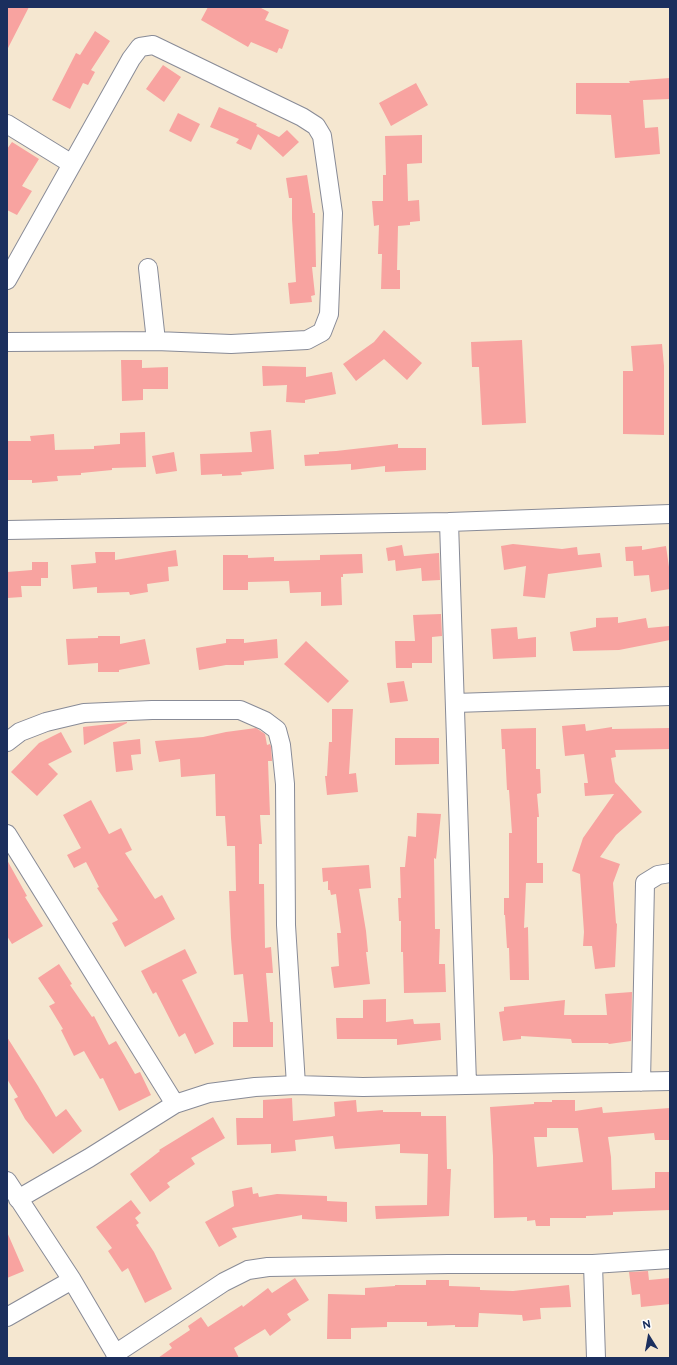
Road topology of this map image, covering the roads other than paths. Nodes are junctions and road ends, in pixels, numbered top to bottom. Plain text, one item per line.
1 (7, 124) edge
2 (72, 164) junction
3 (148, 268) dead end
4 (7, 280) edge
5 (156, 341) junction
6 (7, 342) edge
7 (670, 514) edge
8 (449, 522) junction
9 (7, 530) edge
10 (670, 696) edge
11 (455, 703) junction
12 (7, 742) edge
13 (7, 834) edge
14 (670, 873) edge
15 (670, 1081) edge
16 (641, 1082) junction
17 (467, 1084) junction
18 (296, 1085) junction
19 (175, 1104) junction
20 (7, 1181) edge
21 (18, 1199) junction
22 (670, 1259) edge
23 (593, 1264) junction
24 (72, 1280) junction
25 (7, 1317) edge
26 (116, 1356) edge
27 (596, 1358) edge

1 - 2 street
2 - 4 street
2 - 5 street
3 - 5 street
5 - 6 street
7 - 8 street
8 - 9 street
8 - 11 street
10 - 11 street
11 - 17 street
12 - 18 street
13 - 19 street
14 - 16 street
15 - 16 street
16 - 17 street
17 - 18 street
18 - 19 street
19 - 21 street
20 - 21 street
21 - 24 street
22 - 23 street
23 - 26 street
23 - 27 street
24 - 25 street
24 - 26 street

